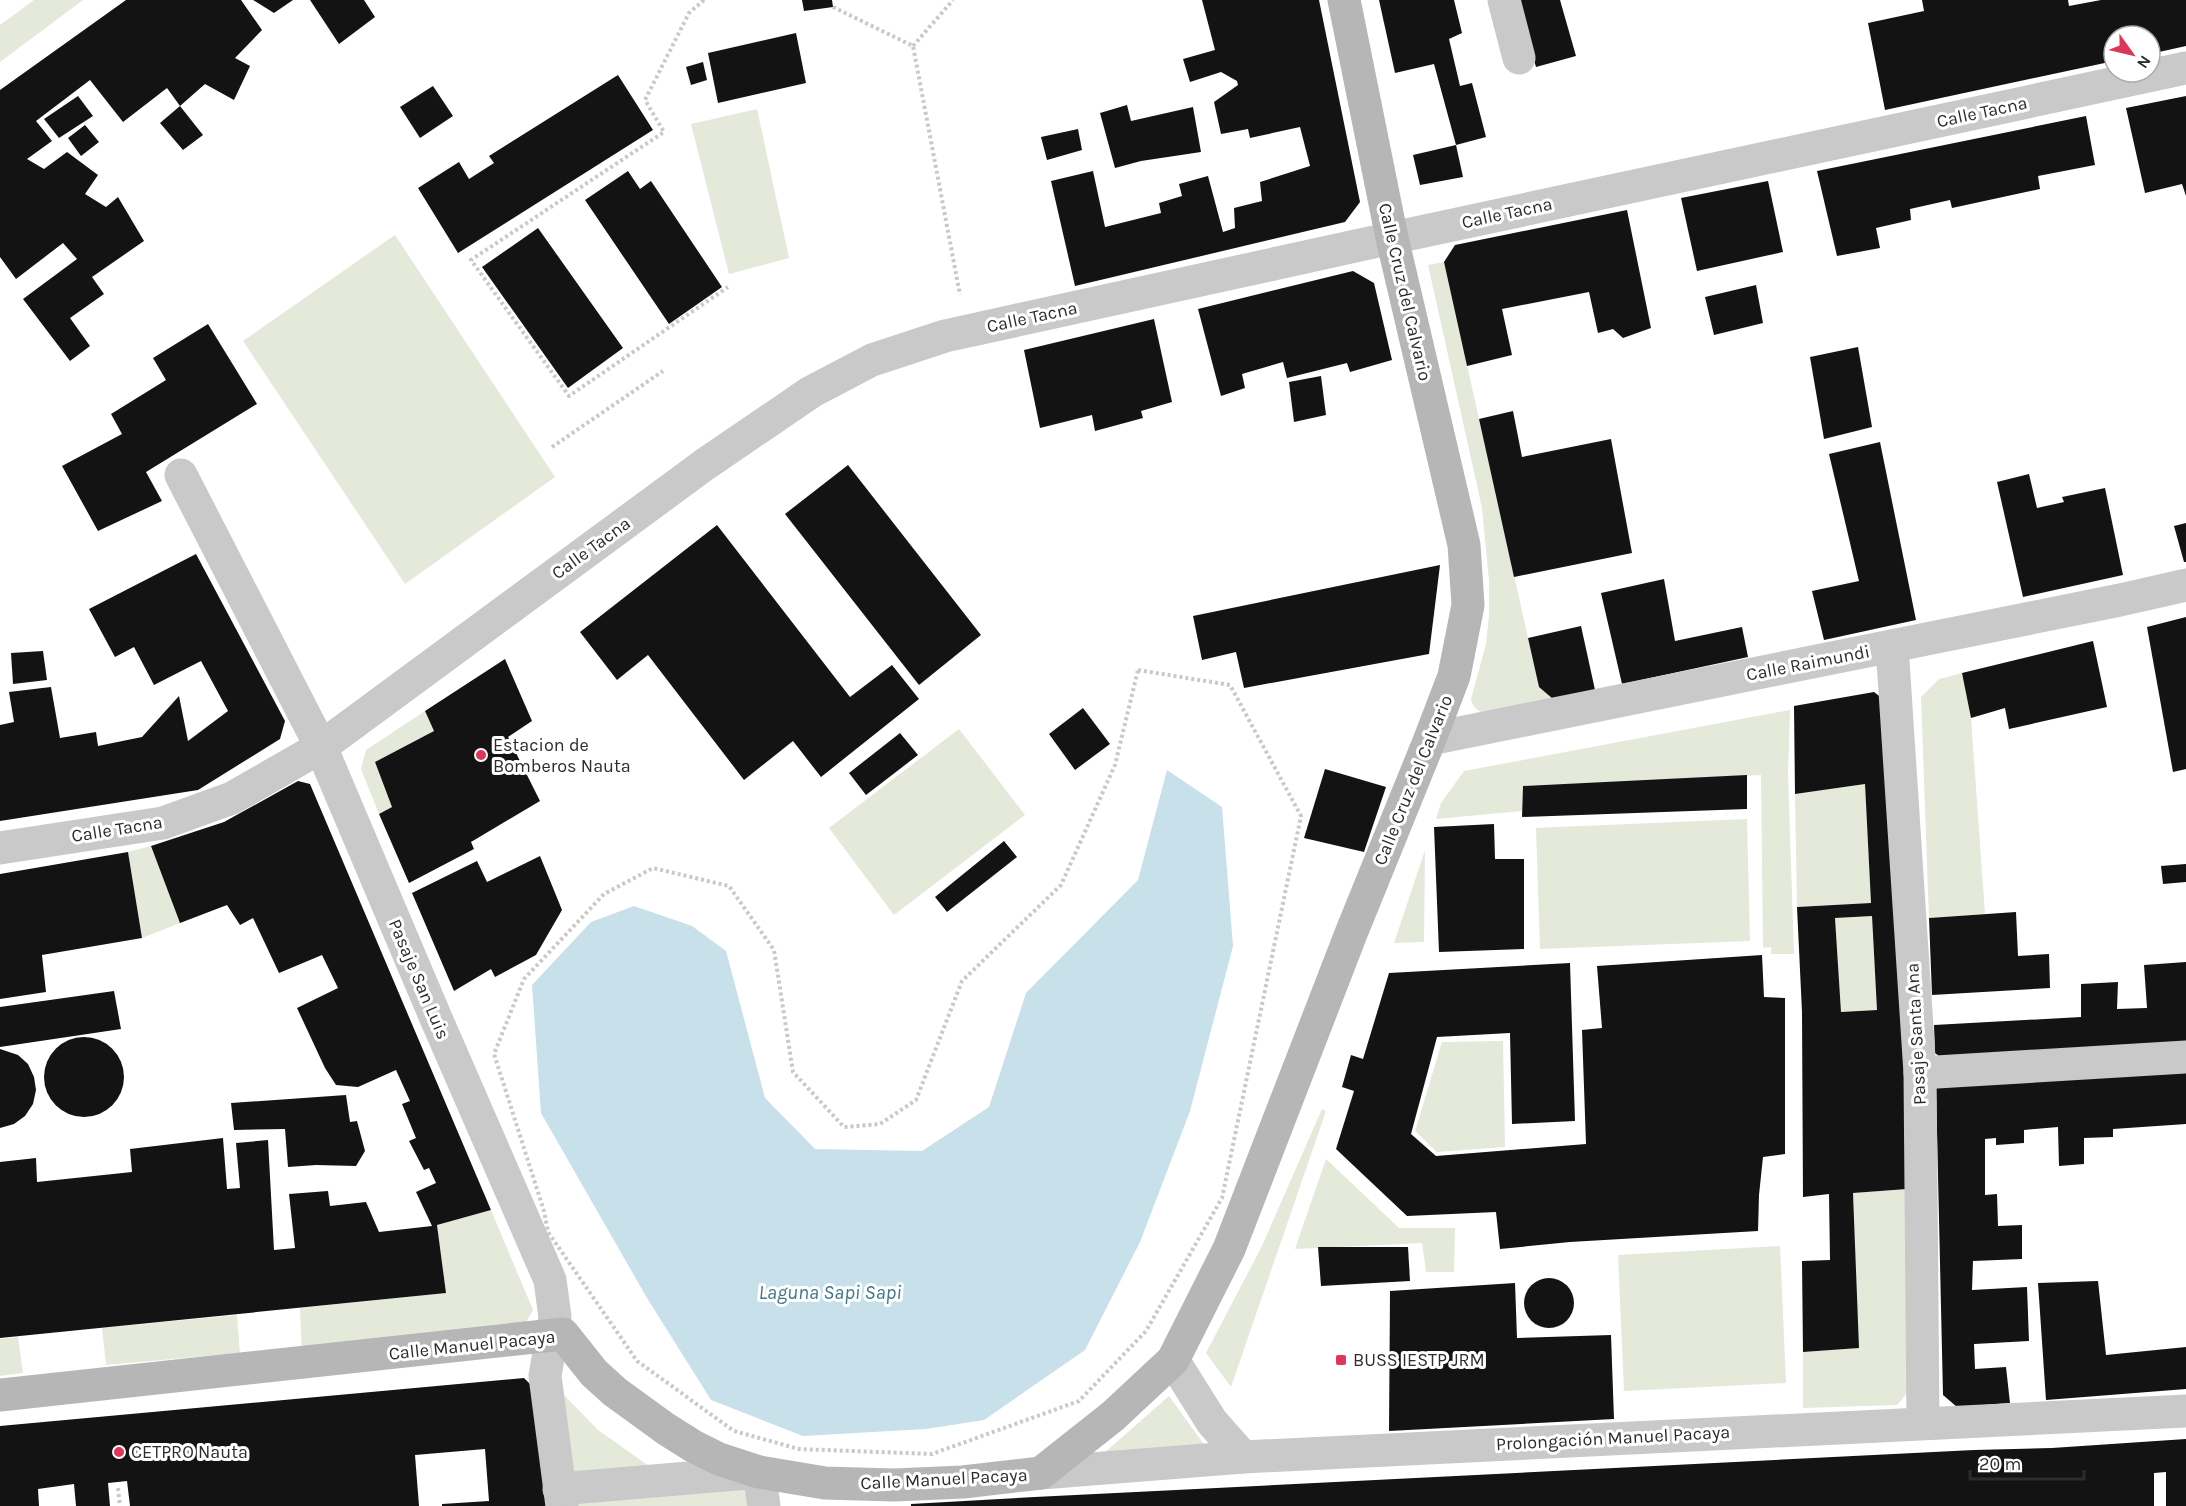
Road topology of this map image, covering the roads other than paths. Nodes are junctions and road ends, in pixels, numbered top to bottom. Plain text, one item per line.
1 (1344, 0) edge
2 (1504, 0) edge
3 (1519, 58) dead end
4 (2186, 68) edge
5 (1392, 238) junction
6 (181, 475) dead end
7 (2186, 585) edge
8 (1892, 646) junction
9 (1430, 738) junction
10 (321, 747) junction
11 (0, 848) edge
12 (2186, 1057) edge
13 (1920, 1073) junction
14 (554, 1335) junction
15 (1173, 1360) junction
16 (0, 1395) edge
17 (2186, 1411) edge
18 (1923, 1423) junction
19 (1243, 1457) junction
20 (759, 1472) junction
21 (1041, 1473) junction
22 (561, 1497) edge
23 (764, 1506) edge

1 - 5 street, Calle Cruz del Calvario
2 - 3 street
4 - 5 street, Calle Tacna
5 - 9 street, Calle Cruz del Calvario
5 - 10 street, Calle Tacna
6 - 10 street, Pasaje San Luis
7 - 8 street, Calle Raimundi
8 - 9 street, Calle Raimundi
8 - 13 street, Pasaje Santa Ana
9 - 15 street, Calle Cruz del Calvario
10 - 11 street, Calle Tacna
10 - 14 street, Pasaje San Luis
12 - 13 street
13 - 18 street, Pasaje Santa Ana
14 - 16 street, Calle Manuel Pacaya
14 - 20 street, Calle Manuel Pacaya
14 - 22 street, Pasaje San Luis
15 - 19 street
15 - 21 street, Calle Cruz del Calvario
17 - 18 street, Prolongación Manuel Pacaya
18 - 19 street, Prolongación Manuel Pacaya
19 - 21 street, Prolongación Manuel Pacaya
20 - 21 street, Calle Manuel Pacaya
20 - 22 street
20 - 23 street

